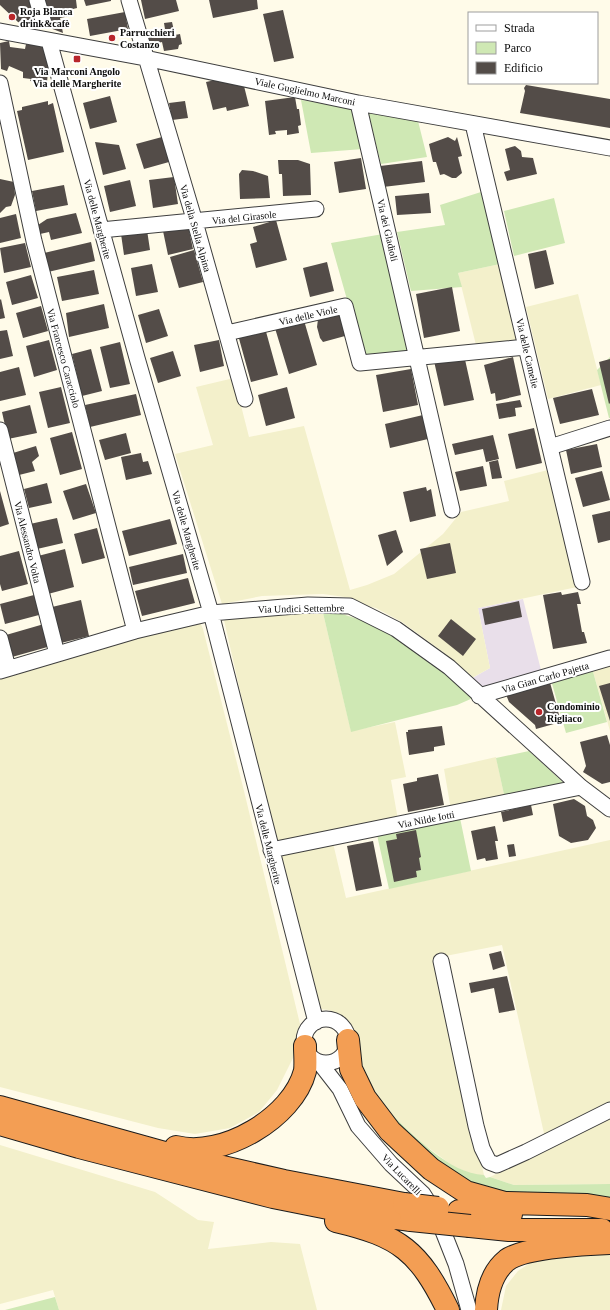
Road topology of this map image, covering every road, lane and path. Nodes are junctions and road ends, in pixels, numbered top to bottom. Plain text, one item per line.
1 (37, 0) edge
2 (129, 0) edge
3 (43, 20) dead end
4 (0, 31) edge
5 (49, 41) junction
6 (145, 58) junction
7 (0, 83) edge
8 (358, 103) junction
9 (474, 124) junction
10 (610, 148) edge
11 (316, 209) dead end
12 (195, 222) junction
13 (101, 230) junction
14 (227, 333) junction
15 (526, 347) junction
16 (418, 358) junction
17 (245, 399) dead end
18 (610, 428) edge
19 (0, 430) edge
20 (550, 447) junction
21 (452, 510) dead end
22 (582, 582) dead end
23 (211, 612) junction
24 (135, 632) junction
25 (0, 638) edge
26 (57, 654) junction
27 (610, 658) edge
28 (4, 669) edge
29 (479, 696) junction
30 (581, 787) junction
31 (610, 809) edge
32 (271, 850) junction
33 (440, 961) dead end
34 (316, 1022) junction
35 (343, 1049) junction
36 (312, 1054) junction
37 (340, 1089) junction
38 (0, 1106) edge
39 (610, 1110) edge
40 (35, 1116) junction
41 (0, 1124) edge
42 (240, 1188) junction
43 (610, 1210) edge
44 (408, 1212) junction
45 (610, 1217) edge
46 (464, 1218) junction
47 (610, 1230) edge
48 (610, 1243) edge
49 (448, 1310) edge
50 (469, 1310) edge
51 (486, 1310) edge

1 - 3 street
2 - 6 street, Via della Stella Alpina
4 - 5 street, Viale Guglielmo Marconi
5 - 6 street, Viale Guglielmo Marconi
5 - 13 street, Via delle Margherite
6 - 8 street, Viale Guglielmo Marconi
6 - 12 street, Via della Stella Alpina
7 - 24 street, Via Francesco Caracciolo
8 - 9 street, Viale Guglielmo Marconi
8 - 16 street, Via dei Gladioli
9 - 10 street, Viale Guglielmo Marconi
9 - 15 street, Via delle Camelie
11 - 12 street, Via del Girasole
12 - 13 street, Via del Girasole
12 - 14 street, Via della Stella Alpina
13 - 23 street, Via delle Margherite
14 - 16 street, Via delle Viole
14 - 17 street, Via della Stella Alpina
15 - 16 street
15 - 20 street, Via delle Camelie
16 - 21 street, Via dei Gladioli
18 - 20 street
19 - 26 street, Via Alessandro Volta
20 - 22 street, Via delle Camelie
23 - 24 street, Via Undici Settembre
23 - 29 street, Via Undici Settembre
23 - 32 street, Via delle Margherite
24 - 26 street, Via Undici Settembre
25 - 28 street
26 - 28 street, Via Undici Settembre
27 - 29 street, Via Gian Carlo Pajetta
29 - 30 street, Via Undici Settembre
30 - 31 street, Via Undici Settembre
30 - 32 street, Via Nilde Iotti
32 - 34 street, Via delle Margherite
33 - 39 street
34 - 35 street, Via Lucarelli
34 - 36 street
35 - 36 street
35 - 37 street, Via Lucarelli
35 - 43 highway
36 - 37 street, Via Lucarelli
36 - 40 highway
37 - 50 street, Via Lucarelli
38 - 40 highway
40 - 44 highway
41 - 42 highway
42 - 44 highway
42 - 49 highway
44 - 46 highway, bridge
45 - 46 highway
46 - 47 highway
48 - 51 highway

